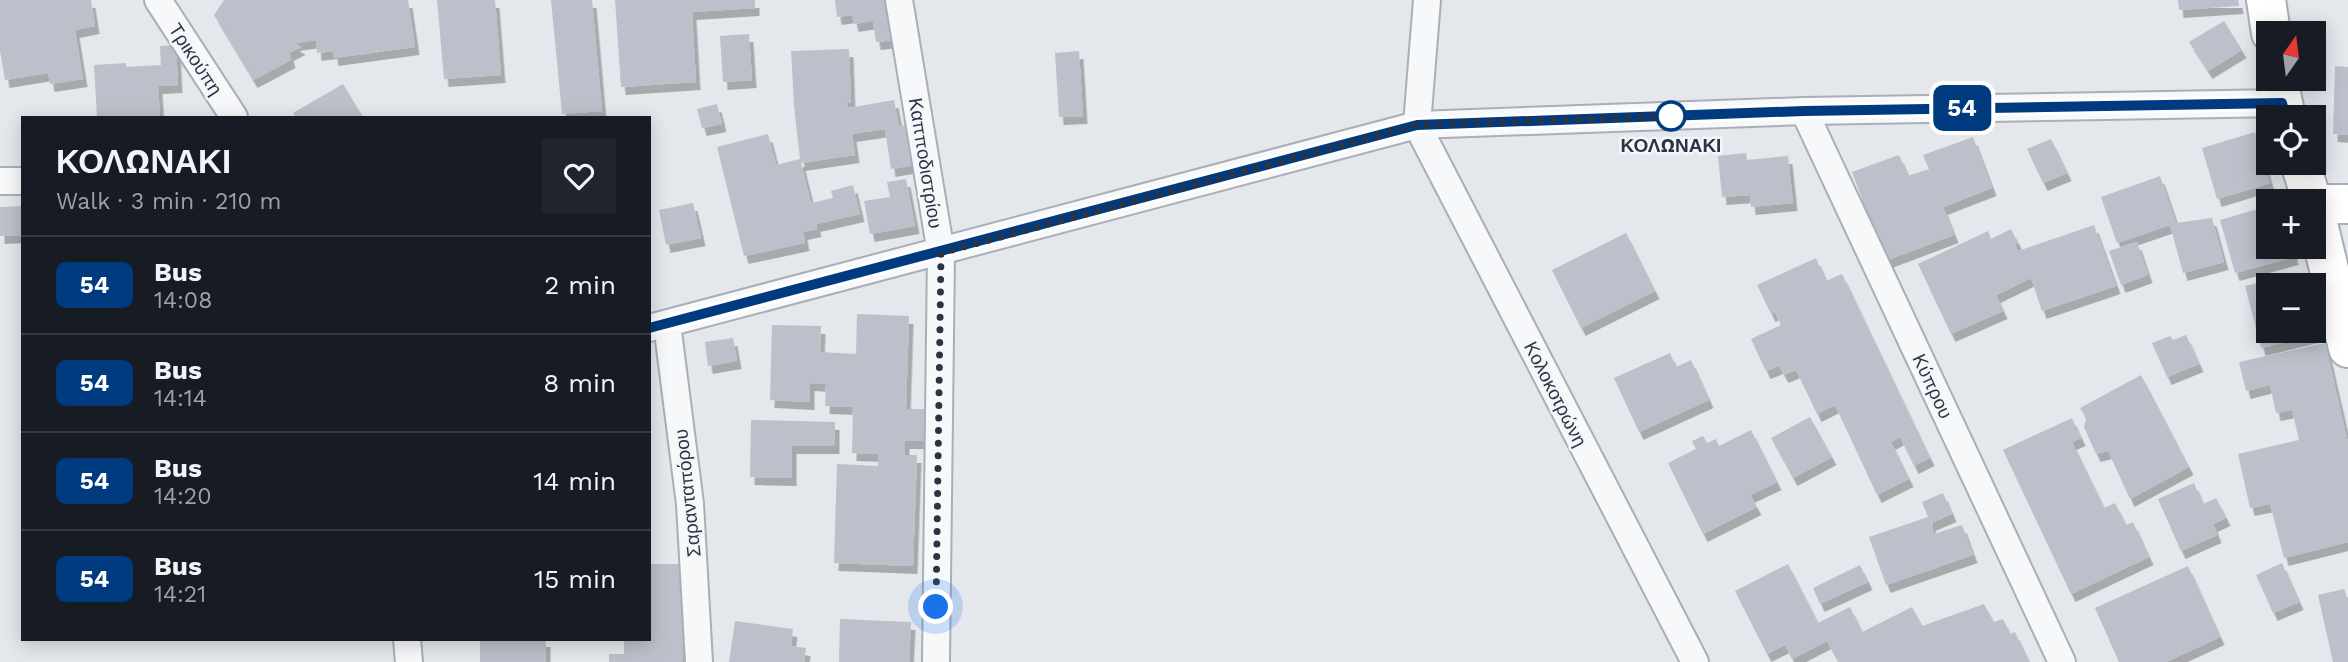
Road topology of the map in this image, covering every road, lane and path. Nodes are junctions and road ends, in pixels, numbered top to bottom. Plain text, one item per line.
1 (158, 0) edge
2 (899, 0) edge
3 (1427, 0) edge
4 (2266, 0) edge
5 (2269, 21) edge
6 (2282, 100) edge
7 (1804, 111) junction
8 (233, 116) edge
9 (1417, 125) junction
10 (0, 181) edge
11 (21, 181) edge
12 (2326, 204) edge
13 (2348, 204) edge
14 (941, 253) junction
15 (2326, 257) edge
16 (658, 326) edge
17 (2348, 348) edge
18 (407, 641) edge
19 (409, 662) edge
20 (699, 662) edge
21 (936, 662) edge
22 (1695, 662) edge
23 (2062, 662) edge

1 - 8 street, Τρικούπη
2 - 14 street, Καπποδιστρίου
3 - 9 street
4 - 5 street
6 - 7 street
7 - 9 street
7 - 23 street, Κύπρου
9 - 14 street
9 - 22 street, Κολοκοτρώνη
10 - 11 street
12 - 13 street
14 - 16 street
14 - 21 street, Καπποδιστρίου
15 - 17 street
16 - 20 street, Σαρανταπόρου
18 - 19 street

